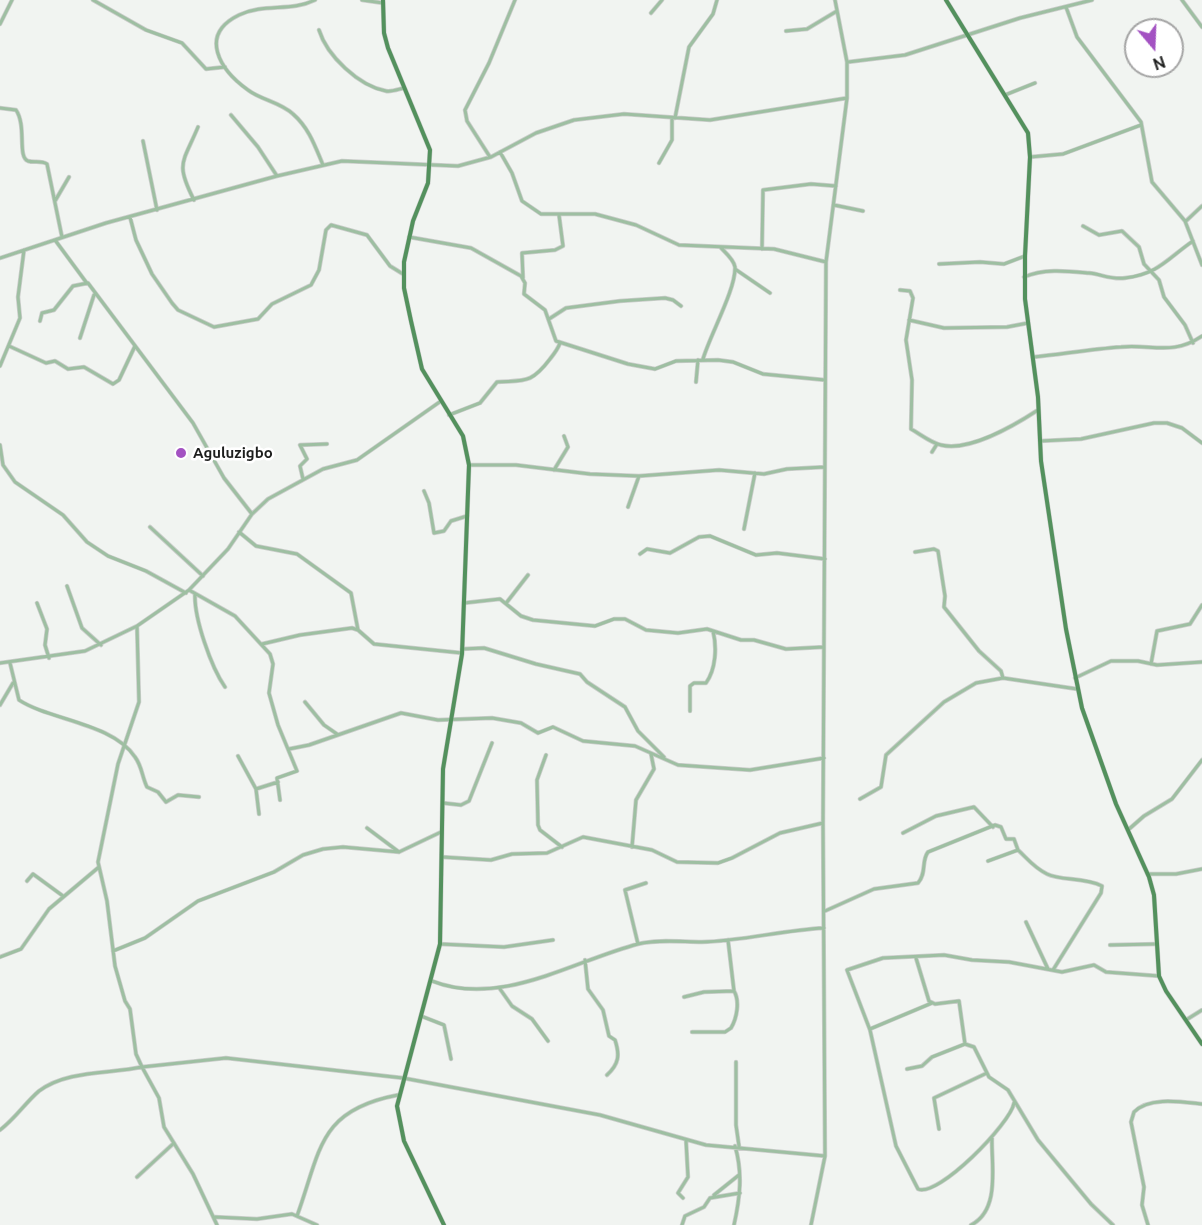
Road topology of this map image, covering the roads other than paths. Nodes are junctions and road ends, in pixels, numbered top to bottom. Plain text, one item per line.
1 (12, 0) edge
2 (93, 0) edge
3 (315, 0) edge
4 (362, 0) edge
5 (515, 0) edge
6 (662, 0) edge
7 (717, 0) edge
8 (835, 0) edge
9 (946, 0) edge
10 (1092, 0) edge
11 (1182, 0) edge
12 (383, 1) edge
13 (1066, 7) junction
14 (837, 11) junction
15 (651, 13) dead end
16 (0, 24) edge
17 (1202, 27) edge
18 (319, 30) dead end
19 (786, 31) dead end
20 (969, 36) junction
21 (847, 62) junction
22 (225, 67) junction
23 (1035, 82) dead end
24 (404, 88) junction
25 (1005, 95) junction
26 (847, 98) junction
27 (0, 108) edge
28 (231, 115) dead end
29 (674, 118) junction
30 (1141, 125) junction
31 (198, 127) dead end
32 (144, 141) dead end
33 (500, 152) junction
34 (490, 157) junction
35 (1030, 158) junction
36 (659, 163) dead end
37 (323, 165) junction
38 (431, 165) junction
39 (277, 176) junction
40 (69, 177) dead end
41 (836, 186) junction
42 (194, 200) junction
43 (55, 201) junction
44 (834, 205) junction
45 (1202, 206) edge
46 (157, 210) junction
47 (863, 212) dead end
48 (559, 215) junction
49 (130, 217) junction
50 (1185, 221) junction
51 (1083, 226) dead end
52 (62, 237) junction
53 (408, 237) junction
54 (55, 240) junction
55 (1193, 241) junction
56 (721, 248) junction
57 (762, 249) junction
58 (24, 250) junction
59 (1024, 256) junction
60 (0, 258) edge
61 (826, 262) junction
62 (939, 264) dead end
63 (1202, 265) edge
64 (735, 269) junction
65 (1150, 271) junction
66 (403, 274) junction
67 (1024, 277) junction
68 (523, 278) junction
69 (86, 282) junction
70 (900, 290) dead end
71 (770, 293) dead end
72 (94, 295) junction
73 (681, 306) dead end
74 (549, 319) junction
75 (909, 320) junction
76 (40, 321) dead end
77 (1028, 323) junction
78 (1202, 336) edge
79 (80, 338) dead end
80 (1193, 342) junction
81 (560, 343) junction
82 (9, 346) junction
83 (135, 346) junction
84 (1034, 357) junction
85 (698, 359) junction
86 (704, 359) junction
87 (0, 366) edge
88 (825, 380) junction
89 (696, 382) dead end
90 (441, 401) junction
91 (1040, 409) junction
92 (449, 415) junction
93 (564, 436) dead end
94 (1040, 441) junction
95 (1202, 443) edge
96 (327, 444) dead end
97 (937, 444) junction
98 (0, 445) edge
99 (932, 452) dead end
100 (469, 465) junction
101 (825, 467) junction
102 (554, 470) junction
103 (755, 473) junction
104 (639, 476) junction
105 (303, 479) junction
106 (424, 491) dead end
107 (628, 507) dead end
108 (252, 514) junction
109 (468, 516) junction
110 (150, 527) dead end
111 (744, 529) dead end
112 (239, 532) junction
113 (915, 552) dead end
114 (640, 554) dead end
115 (825, 560) junction
116 (528, 575) dead end
117 (203, 576) junction
118 (67, 586) dead end
119 (188, 592) junction
120 (195, 594) junction
121 (506, 602) junction
122 (37, 603) dead end
123 (464, 603) junction
124 (1202, 605) edge
125 (137, 626) junction
126 (358, 630) junction
127 (713, 631) junction
128 (262, 644) junction
129 (101, 645) junction
130 (824, 647) junction
131 (462, 651) junction
132 (49, 658) junction
133 (1202, 662) edge
134 (0, 663) edge
135 (10, 663) junction
136 (1151, 664) junction
137 (1003, 678) junction
138 (1075, 678) junction
139 (13, 681) junction
140 (225, 687) dead end
141 (1077, 689) junction
142 (306, 702) dead end
143 (0, 705) edge
144 (690, 711) dead end
145 (451, 720) junction
146 (337, 734) junction
147 (492, 743) dead end
148 (124, 745) junction
149 (289, 749) junction
150 (651, 754) junction
151 (546, 755) dead end
152 (238, 756) dead end
153 (824, 758) junction
154 (665, 759) junction
155 (1202, 760) edge
156 (278, 782) junction
157 (256, 789) junction
158 (199, 797) dead end
159 (860, 799) dead end
160 (280, 800) dead end
161 (443, 803) junction
162 (259, 814) dead end
163 (823, 823) junction
164 (993, 826) junction
165 (367, 828) dead end
166 (443, 831) junction
167 (1128, 831) junction
168 (903, 833) dead end
169 (632, 847) junction
170 (562, 848) junction
171 (1018, 850) junction
172 (399, 852) junction
173 (442, 857) junction
174 (988, 861) dead end
175 (99, 867) junction
176 (1202, 869) edge
177 (1148, 874) junction
178 (27, 880) dead end
179 (646, 883) dead end
180 (63, 896) junction
181 (825, 911) junction
182 (1026, 922) dead end
183 (824, 928) junction
184 (553, 940) dead end
185 (728, 940) junction
186 (440, 944) junction
187 (638, 944) junction
188 (1157, 944) junction
189 (1110, 945) dead end
190 (113, 951) junction
191 (0, 957) edge
192 (916, 958) junction
193 (585, 960) junction
194 (1048, 969) junction
195 (1053, 970) junction
196 (1159, 976) junction
197 (432, 981) junction
198 (500, 989) junction
199 (734, 990) junction
200 (684, 998) dead end
201 (932, 1004) junction
202 (1202, 1010) edge
203 (421, 1016) junction
204 (1185, 1020) junction
205 (870, 1030) junction
206 (692, 1032) dead end
207 (548, 1041) dead end
208 (965, 1044) junction
209 (1202, 1044) edge
210 (451, 1059) dead end
211 (736, 1062) dead end
212 (142, 1067) junction
213 (907, 1070) dead end
214 (987, 1073) junction
215 (607, 1075) dead end
216 (403, 1078) junction
217 (398, 1095) junction
218 (1014, 1103) junction
219 (1202, 1104) edge
220 (939, 1129) dead end
221 (0, 1130) edge
222 (992, 1136) junction
223 (686, 1140) junction
224 (174, 1143) junction
225 (737, 1146) junction
226 (825, 1156) junction
227 (740, 1173) junction
228 (137, 1178) dead end
229 (740, 1193) junction
230 (713, 1196) junction
231 (683, 1198) dead end
232 (297, 1216) junction
233 (215, 1217) junction
234 (217, 1225) edge
235 (317, 1225) edge
236 (444, 1225) edge
237 (682, 1225) edge
238 (734, 1225) edge
239 (811, 1225) edge
240 (972, 1225) edge
241 (1113, 1225) edge
242 (1148, 1225) edge

1 - 16 street
2 - 22 street
3 - 22 street
4 - 12 street
5 - 34 street
6 - 15 street
7 - 29 street
8 - 14 street
9 - 20 main road
10 - 13 street
11 - 17 street
12 - 24 main road
13 - 20 street
13 - 30 street
14 - 19 street
14 - 21 street
18 - 24 street
20 - 21 street
20 - 25 main road
21 - 26 street
22 - 37 street
23 - 25 street
24 - 38 main road
25 - 35 main road
26 - 29 street
26 - 41 street
27 - 43 street
28 - 39 street
29 - 33 street
29 - 36 street
30 - 35 street
30 - 50 street
31 - 42 street
32 - 46 street
33 - 34 street
33 - 48 street
34 - 38 street
35 - 59 main road
37 - 38 street
37 - 39 street
38 - 53 main road
39 - 42 street
40 - 43 street
41 - 44 street
41 - 57 street
42 - 46 street
43 - 52 street
44 - 47 street
44 - 61 street
45 - 50 street
46 - 49 street
48 - 56 street
48 - 68 street
49 - 52 street
49 - 66 street
50 - 55 street
51 - 65 street
52 - 54 street
53 - 66 main road
53 - 68 street
54 - 58 street
54 - 69 street
55 - 63 street
55 - 65 street
56 - 57 street
56 - 64 street
57 - 61 street
58 - 60 street
58 - 82 street
59 - 62 street
59 - 67 main road
61 - 88 street
64 - 71 street
64 - 86 street
65 - 67 street
65 - 80 street
66 - 90 main road
67 - 77 main road
68 - 74 street
69 - 72 street
69 - 76 street
70 - 75 street
72 - 79 street
72 - 83 street
73 - 74 street
74 - 81 street
75 - 77 street
75 - 97 street
77 - 84 main road
78 - 80 street
80 - 84 street
81 - 85 street
81 - 92 street
82 - 83 street
82 - 87 street
83 - 108 street
84 - 91 main road
85 - 86 street
85 - 89 street
86 - 88 street
88 - 101 street
90 - 92 main road
90 - 105 street
91 - 94 main road
91 - 97 street
92 - 100 main road
93 - 102 street
94 - 95 street
94 - 138 main road
96 - 105 street
97 - 99 street
98 - 119 street
100 - 102 street
100 - 109 main road
101 - 103 street
101 - 115 street
102 - 104 street
103 - 104 street
103 - 111 street
104 - 107 street
105 - 108 street
106 - 109 street
108 - 112 street
109 - 123 main road
110 - 117 street
112 - 117 street
112 - 126 street
113 - 137 street
114 - 115 street
115 - 130 street
116 - 121 street
117 - 119 street
118 - 129 street
119 - 120 street
119 - 125 street
120 - 128 street
120 - 140 street
121 - 123 street
121 - 127 street
122 - 132 street
123 - 131 main road
124 - 136 street
125 - 129 street
125 - 148 street
126 - 128 street
126 - 131 street
127 - 130 street
127 - 144 street
128 - 149 street
129 - 132 street
130 - 153 street
131 - 145 main road
131 - 154 street
132 - 135 street
133 - 136 street
134 - 135 street
135 - 139 street
136 - 138 street
137 - 141 street
137 - 159 street
138 - 141 main road
139 - 143 street
139 - 148 street
141 - 167 main road
142 - 146 street
145 - 146 street
145 - 150 street
145 - 161 main road
146 - 149 street
147 - 161 street
148 - 158 street
148 - 175 street
149 - 156 street
150 - 154 street
150 - 169 street
151 - 170 street
152 - 157 street
153 - 154 street
153 - 163 street
155 - 167 street
156 - 157 street
156 - 160 street
157 - 162 street
161 - 166 main road
163 - 169 street
163 - 181 street
164 - 168 street
164 - 171 street
164 - 181 street
165 - 172 street
166 - 172 street
166 - 173 main road
167 - 177 main road
169 - 170 street
170 - 173 street
171 - 174 street
171 - 195 street
172 - 190 street
173 - 186 main road
175 - 180 street
175 - 190 street
176 - 177 street
177 - 188 main road
178 - 180 street
179 - 187 street
180 - 191 street
181 - 183 street
182 - 194 street
183 - 185 street
183 - 226 street
184 - 186 street
185 - 187 street
185 - 199 street
186 - 197 main road
187 - 193 street
188 - 189 street
188 - 196 main road
190 - 212 street
192 - 194 street
192 - 201 street
192 - 205 street
193 - 198 street
193 - 215 street
194 - 195 street
195 - 196 street
196 - 204 main road
197 - 198 street
197 - 203 main road
198 - 207 street
199 - 200 street
199 - 206 street
201 - 205 street
201 - 208 street
202 - 204 street
203 - 210 street
203 - 216 main road
204 - 209 main road
205 - 222 street
208 - 213 street
208 - 214 street
211 - 225 street
212 - 216 street
212 - 221 street
212 - 224 street
214 - 218 street
214 - 220 street
216 - 217 main road
216 - 223 street
217 - 232 street
217 - 236 main road
218 - 222 street
218 - 241 street
219 - 242 street
222 - 240 street
223 - 225 street
223 - 231 street
224 - 228 street
224 - 233 street
225 - 226 street
225 - 227 street
226 - 239 street
227 - 229 street
227 - 230 street
229 - 230 street
229 - 238 street
230 - 237 street
232 - 233 street
232 - 235 street
233 - 234 street

